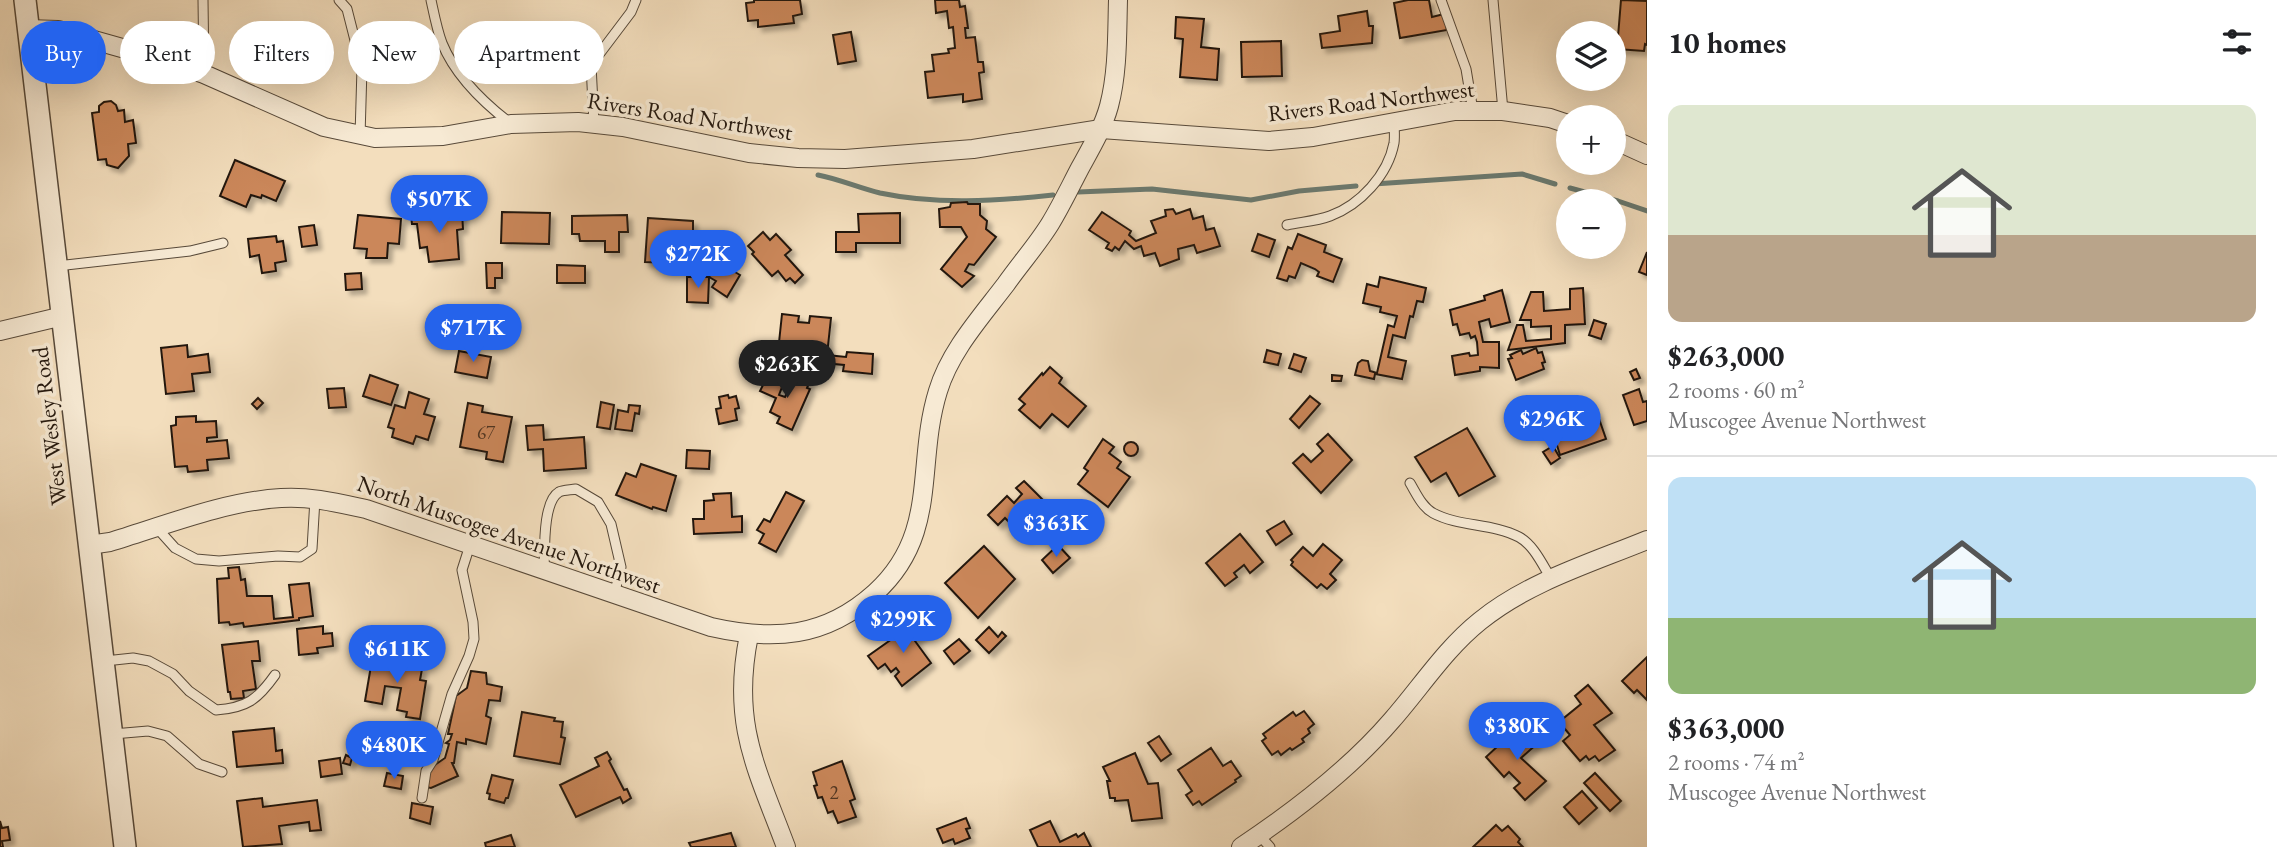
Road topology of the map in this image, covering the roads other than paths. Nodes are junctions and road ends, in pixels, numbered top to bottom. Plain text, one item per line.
1 (25, 0) edge
2 (203, 0) edge
3 (338, 0) edge
4 (431, 0) edge
5 (636, 0) edge
6 (1118, 0) edge
7 (1441, 0) edge
8 (1493, 0) edge
9 (27, 21) edge
10 (203, 21) edge
11 (215, 79) edge
12 (35, 84) edge
13 (1473, 111) junction
14 (1503, 111) junction
15 (1556, 120) edge
16 (1394, 121) junction
17 (512, 124) junction
18 (594, 124) junction
19 (1101, 129) junction
20 (360, 136) junction
21 (1626, 145) edge
22 (1647, 155) edge
23 (1287, 225) dead end
24 (223, 243) dead end
25 (57, 266) junction
26 (63, 316) junction
27 (0, 331) edge
28 (1410, 483) dead end
29 (315, 499) junction
30 (157, 528) junction
31 (1647, 540) edge
32 (89, 545) junction
33 (470, 545) junction
34 (544, 570) junction
35 (1552, 580) junction
36 (614, 595) junction
37 (749, 635) junction
38 (103, 662) junction
39 (275, 675) dead end
40 (112, 734) junction
41 (222, 772) dead end
42 (422, 799) dead end
43 (1265, 841) edge
44 (125, 847) edge
45 (786, 847) edge
46 (1241, 847) edge

1 - 9 street, West Wesley Road
2 - 10 lane
3 - 20 lane
4 - 17 lane
5 - 18 lane
6 - 19 street, North Muscogee Avenue Northwest
7 - 13 lane
8 - 14 lane
11 - 20 street, Rivers Road Northwest
12 - 25 street, West Wesley Road
13 - 14 street, Rivers Road Northwest
13 - 16 street, Rivers Road Northwest
14 - 15 street, Rivers Road Northwest
16 - 19 street, Rivers Road Northwest
16 - 23 lane
17 - 18 street, Rivers Road Northwest
17 - 20 street, Rivers Road Northwest
18 - 19 street, Rivers Road Northwest
19 - 37 street, North Muscogee Avenue Northwest
21 - 22 street
24 - 25 lane
25 - 26 street, West Wesley Road
26 - 27 street
26 - 32 street, West Wesley Road
28 - 35 lane
29 - 30 street, North Muscogee Avenue Northwest
29 - 30 lane
29 - 33 street, North Muscogee Avenue Northwest
30 - 32 street, North Muscogee Avenue Northwest
31 - 35 street
32 - 38 street, West Wesley Road
33 - 34 street, North Muscogee Avenue Northwest
33 - 42 lane
34 - 36 street, North Muscogee Avenue Northwest
34 - 36 lane
35 - 43 street
36 - 37 street, North Muscogee Avenue Northwest
37 - 45 street
38 - 39 lane
38 - 40 street, West Wesley Road
40 - 41 lane
40 - 44 street, West Wesley Road
43 - 46 street

